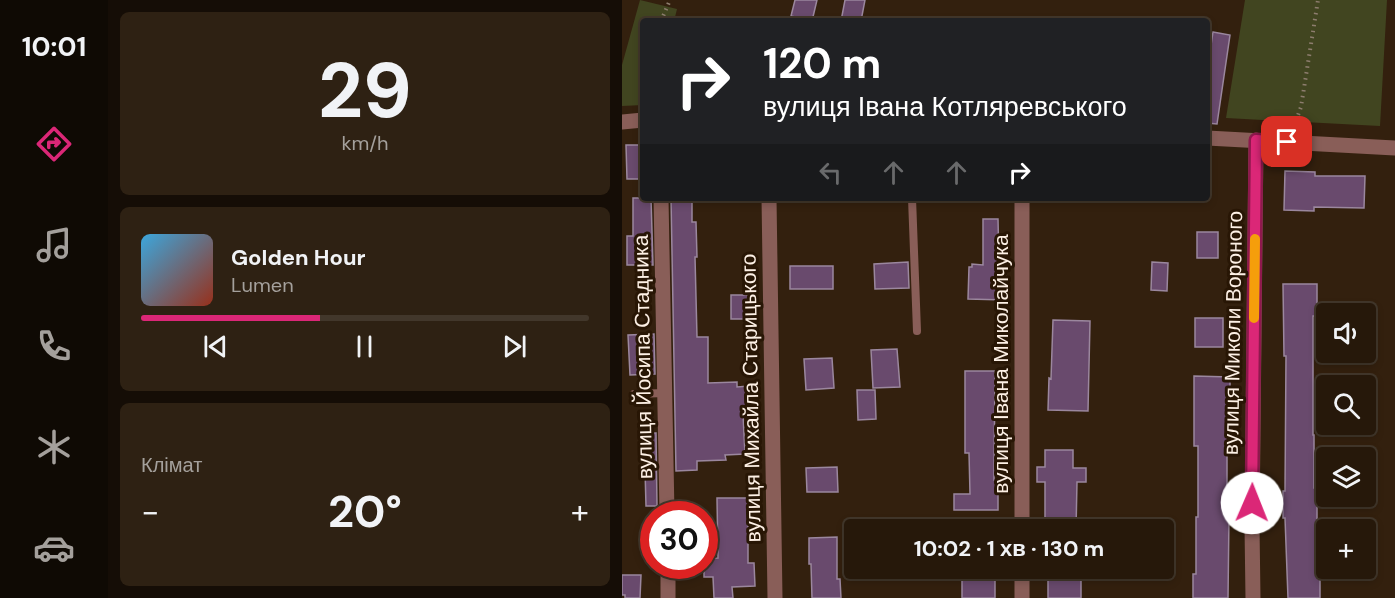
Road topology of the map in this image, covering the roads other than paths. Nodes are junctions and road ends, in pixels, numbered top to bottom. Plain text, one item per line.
1 (640, 120) edge
2 (622, 122) edge
3 (1210, 138) edge
4 (1256, 140) junction
5 (1394, 148) edge
6 (661, 201) edge
7 (769, 201) edge
8 (912, 201) edge
9 (1022, 201) edge
10 (917, 331) dead end
11 (665, 393) junction
12 (634, 394) dead end
13 (667, 501) edge
14 (1022, 519) edge
15 (668, 579) edge
16 (1022, 579) edge
17 (668, 598) edge
18 (775, 598) edge
19 (1022, 598) edge
20 (1253, 598) edge

1 - 2 street
3 - 4 street
4 - 5 street
4 - 20 street, вулиця Миколи Вороного
6 - 11 street, вулиця Йосипа Стадника
7 - 18 street, вулиця Михайла Старицького
8 - 10 lane
9 - 14 street, вулиця Івана Миколайчука
11 - 12 lane
11 - 13 street, вулиця Йосипа Стадника
15 - 17 street
16 - 19 street

